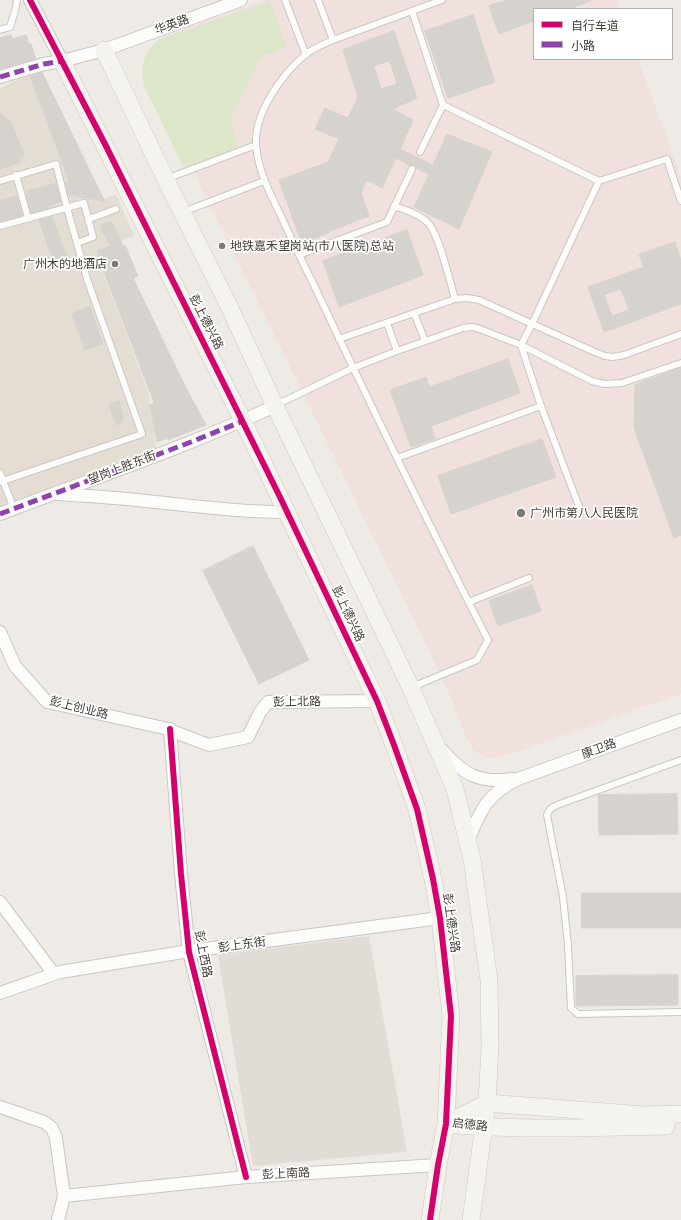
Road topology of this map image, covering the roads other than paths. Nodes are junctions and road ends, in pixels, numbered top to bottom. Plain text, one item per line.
1 (17, 0) edge
2 (30, 0) edge
3 (240, 0) edge
4 (285, 0) edge
5 (318, 0) edge
6 (442, 0) edge
7 (412, 11) junction
8 (0, 30) edge
9 (333, 40) junction
10 (104, 50) junction
11 (306, 55) junction
12 (62, 61) junction
13 (0, 77) edge
14 (443, 105) junction
15 (256, 144) junction
16 (420, 152) dead end
17 (412, 169) dead end
18 (16, 175) junction
19 (166, 180) junction
20 (0, 181) edge
21 (264, 181) junction
22 (599, 181) junction
23 (681, 201) edge
24 (394, 206) junction
25 (67, 208) junction
26 (116, 209) dead end
27 (182, 212) junction
28 (28, 218) junction
29 (89, 219) junction
30 (0, 226) edge
31 (77, 243) junction
32 (299, 255) junction
33 (455, 299) junction
34 (414, 313) junction
35 (386, 323) junction
36 (532, 324) junction
37 (681, 334) edge
38 (339, 338) junction
39 (425, 341) junction
40 (521, 345) junction
41 (397, 351) junction
42 (681, 363) edge
43 (353, 368) junction
44 (275, 406) junction
45 (542, 406) junction
46 (243, 421) junction
47 (397, 458) junction
48 (0, 473) edge
49 (2, 482) edge
50 (54, 494) junction
51 (14, 509) junction
52 (287, 512) junction
53 (581, 512) dead end
54 (0, 514) edge
55 (529, 578) dead end
56 (469, 602) junction
57 (0, 632) edge
58 (411, 688) junction
59 (377, 701) junction
60 (681, 720) edge
61 (170, 729) junction
62 (434, 741) junction
63 (681, 760) edge
64 (518, 779) junction
65 (468, 840) junction
66 (0, 902) edge
67 (440, 918) junction
68 (189, 952) junction
69 (54, 974) junction
70 (0, 993) edge
71 (681, 1012) edge
72 (487, 1103) junction
73 (0, 1106) edge
74 (681, 1114) edge
75 (446, 1124) junction
76 (681, 1126) edge
77 (483, 1127) junction
78 (438, 1165) junction
79 (246, 1177) junction
80 (64, 1196) junction
81 (58, 1220) edge
82 (430, 1220) edge
83 (471, 1220) edge

1 - 8 lane
2 - 12 street
3 - 10 street, 华英路
4 - 11 lane
5 - 9 lane
6 - 7 lane
7 - 9 lane
7 - 14 lane
9 - 11 lane
10 - 12 street, 华英路
10 - 19 street, 彭上德兴路
11 - 15 lane
12 - 13 street, 华英路
12 - 46 street, 彭上德兴路
14 - 16 lane
14 - 22 lane
15 - 19 lane
15 - 21 lane
17 - 24 lane
18 - 20 lane
18 - 25 lane
18 - 28 lane
19 - 27 street, 彭上德兴路
21 - 27 lane
21 - 32 lane
22 - 23 lane
22 - 36 lane
24 - 32 lane
24 - 33 lane
25 - 28 lane
25 - 29 lane
25 - 31 lane
26 - 29 lane
27 - 44 street, 彭上德兴路
28 - 30 lane
29 - 31 lane
31 - 49 lane
32 - 38 lane
33 - 34 lane
33 - 36 lane
34 - 35 lane
34 - 39 lane
35 - 38 lane
35 - 41 lane
36 - 37 lane
36 - 40 lane
38 - 43 lane
39 - 40 lane
39 - 41 lane
40 - 42 lane
40 - 45 lane
41 - 43 lane
43 - 44 lane
43 - 47 lane
44 - 46 street, 望岗上胜东街
44 - 58 street, 彭上德兴路
45 - 47 lane
45 - 53 lane
46 - 50 street, 望岗上胜东街
46 - 52 street, 彭上德兴路
47 - 56 lane
48 - 49 lane
49 - 51 lane
50 - 51 street, 望岗上胜东街
50 - 52 street
51 - 54 street, 望岗上胜东街
52 - 59 street, 彭上德兴路
55 - 56 lane
56 - 58 lane
57 - 61 street, 彭上创业路
58 - 62 street, 彭上德兴路
59 - 61 street, 彭上北路
59 - 67 street, 彭上德兴路
60 - 64 street, 康卫路
61 - 68 street, 彭上西路
62 - 64 street
62 - 65 street, 彭上德兴路
63 - 71 lane
64 - 65 street
65 - 72 street, 彭上德兴路
66 - 69 street
67 - 68 street, 彭上东街
67 - 75 street, 彭上德兴路
68 - 69 street, 彭上东街
68 - 79 street, 彭上西路
69 - 70 street, 彭上东街
72 - 74 street, 启德路
72 - 75 street, 启德路
72 - 77 street, 彭上德兴路
73 - 80 street
75 - 77 street, 启德路
75 - 78 street, 彭上德兴路
76 - 77 street, 启德路
77 - 83 street, 彭上德兴路
78 - 79 street, 彭上南路
78 - 82 street, 彭上德兴路
79 - 80 street, 彭上南路
80 - 81 street

